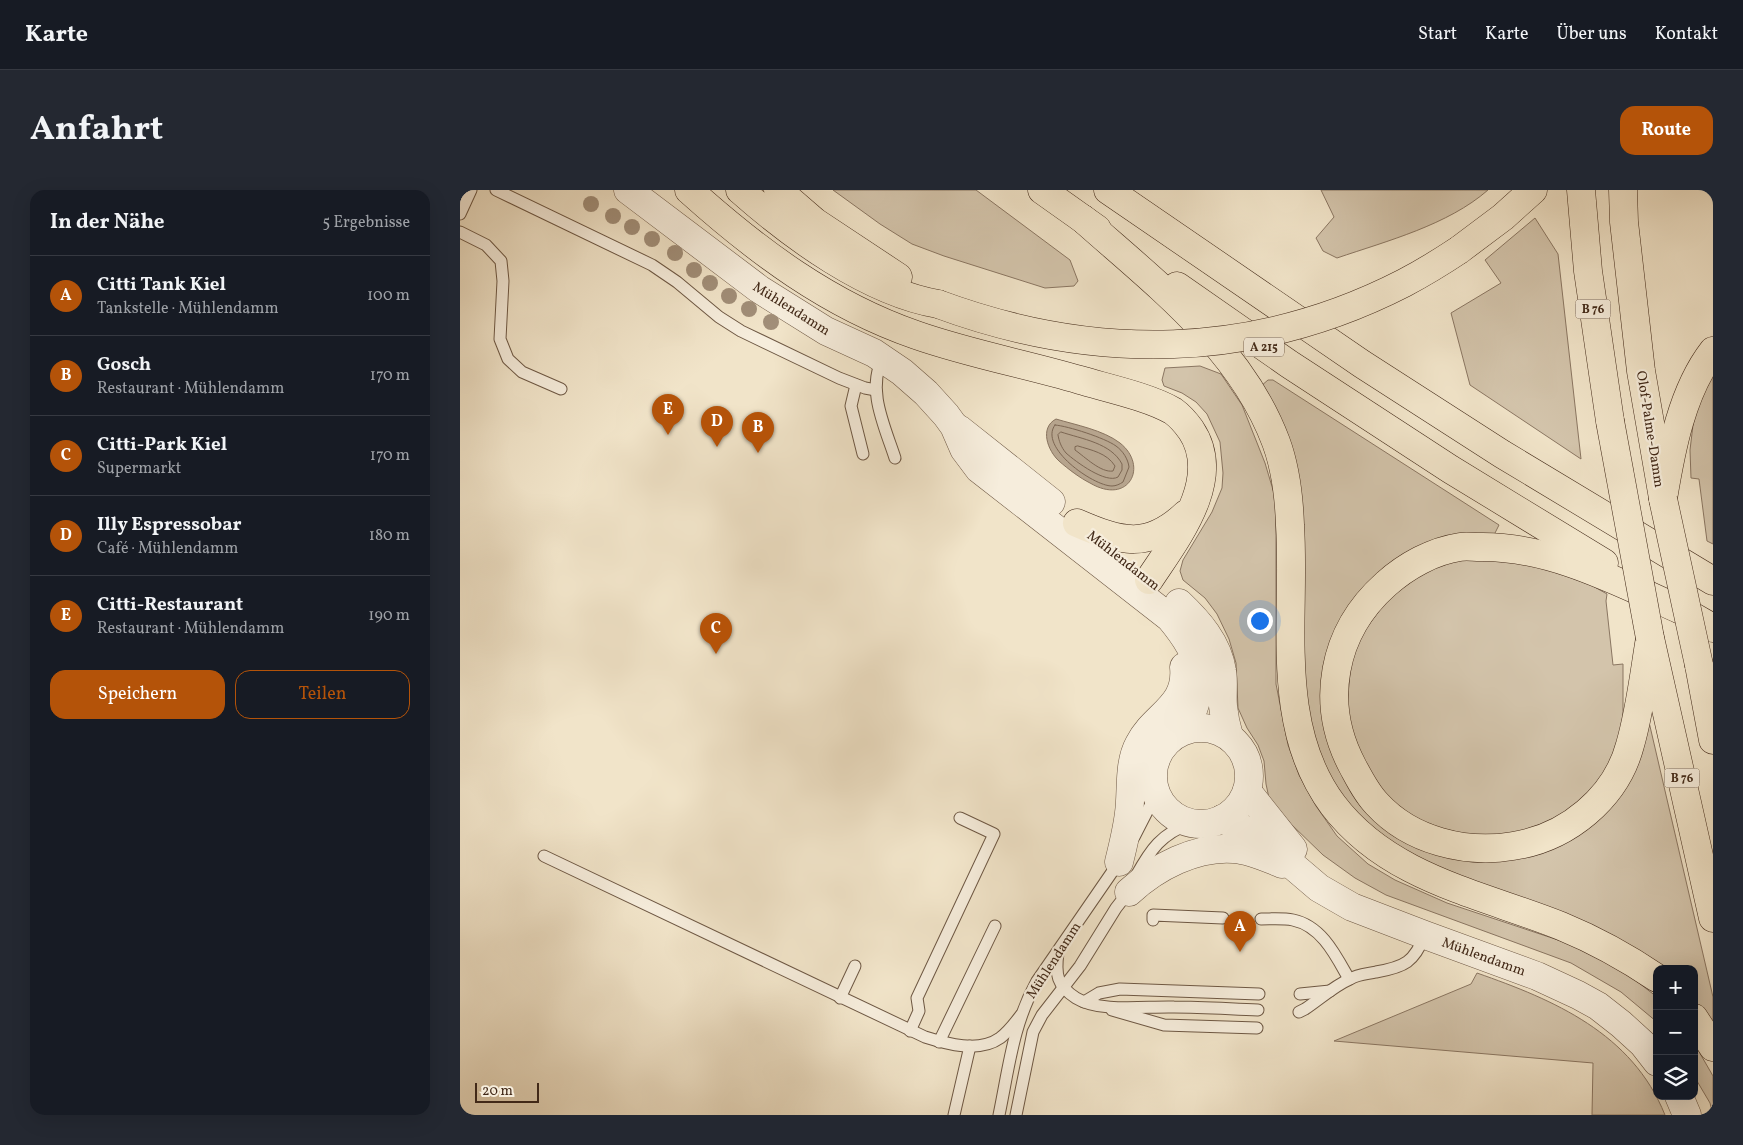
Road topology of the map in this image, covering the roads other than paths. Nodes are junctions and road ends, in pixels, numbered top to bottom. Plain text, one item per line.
1 (472, 190) edge
2 (496, 190) edge
3 (628, 190) edge
4 (689, 190) edge
5 (740, 190) edge
6 (778, 190) edge
7 (1042, 190) edge
8 (1108, 190) edge
9 (1581, 190) edge
10 (1623, 190) edge
11 (1529, 193) edge
12 (460, 214) edge
13 (1083, 219) junction
14 (460, 232) edge
15 (938, 304) junction
16 (1713, 351) edge
17 (883, 358) junction
18 (856, 385) junction
19 (561, 389) dead end
20 (876, 390) junction
21 (954, 426) junction
22 (1662, 453) junction
23 (864, 454) dead end
24 (894, 458) dead end
25 (1191, 509) junction
26 (1077, 523) junction
27 (1708, 577) edge
28 (1147, 589) junction
29 (1681, 610) junction
30 (1170, 618) junction
31 (1713, 628) edge
32 (1650, 638) junction
33 (1185, 730) junction
34 (1229, 736) junction
35 (1713, 740) edge
36 (1248, 791) junction
37 (1156, 794) junction
38 (960, 818) dead end
39 (1222, 820) junction
40 (1191, 823) junction
41 (544, 856) dead end
42 (1119, 862) junction
43 (1298, 870) junction
44 (1129, 892) junction
45 (1713, 918) edge
46 (1216, 919) dead end
47 (1152, 920) dead end
48 (1268, 921) dead end
49 (995, 926) dead end
50 (1425, 935) junction
51 (1058, 951) junction
52 (855, 966) dead end
53 (1653, 975) edge
54 (1349, 979) junction
55 (1063, 987) junction
56 (1253, 990) dead end
57 (1333, 990) junction
58 (1300, 994) dead end
59 (840, 998) junction
60 (1084, 1002) junction
61 (1099, 1006) junction
62 (1258, 1010) dead end
63 (1299, 1012) dead end
64 (1021, 1015) junction
65 (1698, 1024) edge
66 (1257, 1028) dead end
67 (910, 1031) junction
68 (939, 1042) junction
69 (970, 1046) junction
70 (1713, 1047) edge
71 (1653, 1057) edge
72 (1681, 1100) edge
73 (954, 1115) edge
74 (999, 1115) edge
75 (1016, 1115) edge
76 (1687, 1115) edge

1 - 12 lane
2 - 18 lane
3 - 17 street, Mühlendamm
4 - 25 highway
5 - 15 highway
6 - 15 highway
7 - 13 highway, A 215
8 - 27 highway
9 - 32 highway, B 76, bridge
10 - 22 highway, Olof-Palme-Damm
11 - 15 highway, bridge
13 - 29 highway, A 215
13 - 53 highway
14 - 19 lane
16 - 22 highway
17 - 20 lane
17 - 21 street, Mühlendamm
18 - 20 lane
18 - 23 lane
20 - 24 lane
21 - 26 street, Mühlendamm
21 - 28 street, Mühlendamm
22 - 35 highway, Olof-Palme-Damm, bridge
25 - 26 highway
25 - 28 highway
26 - 28 street, Mühlendamm
28 - 30 street, Mühlendamm
28 - 34 street, Mühlendamm
29 - 31 highway, A 215
29 - 32 highway
30 - 33 street, Mühlendamm
30 - 42 street
32 - 45 highway, B 76
33 - 34 street
33 - 37 street
34 - 36 street, Mühlendamm
36 - 39 street
36 - 43 street
37 - 40 street
37 - 42 lane, Mühlendamm
38 - 67 lane
39 - 40 street, Mühlendamm
39 - 43 street, Mühlendamm
40 - 44 lane, Mühlendamm
41 - 59 lane
42 - 51 lane, Mühlendamm
43 - 44 street
43 - 50 street, Mühlendamm
44 - 55 lane, Mühlendamm
46 - 47 lane
48 - 54 lane
49 - 68 lane
50 - 54 lane
50 - 71 street, Mühlendamm
51 - 55 lane
51 - 64 lane, Mühlendamm
52 - 59 lane
54 - 57 lane
55 - 60 lane
55 - 75 lane, Mühlendamm
56 - 60 lane
57 - 58 lane
57 - 63 lane
59 - 67 lane
60 - 61 lane
61 - 62 lane
61 - 66 lane
64 - 69 lane
64 - 74 lane, Mühlendamm
65 - 70 highway
67 - 68 lane
68 - 69 lane
69 - 73 lane
72 - 76 street

